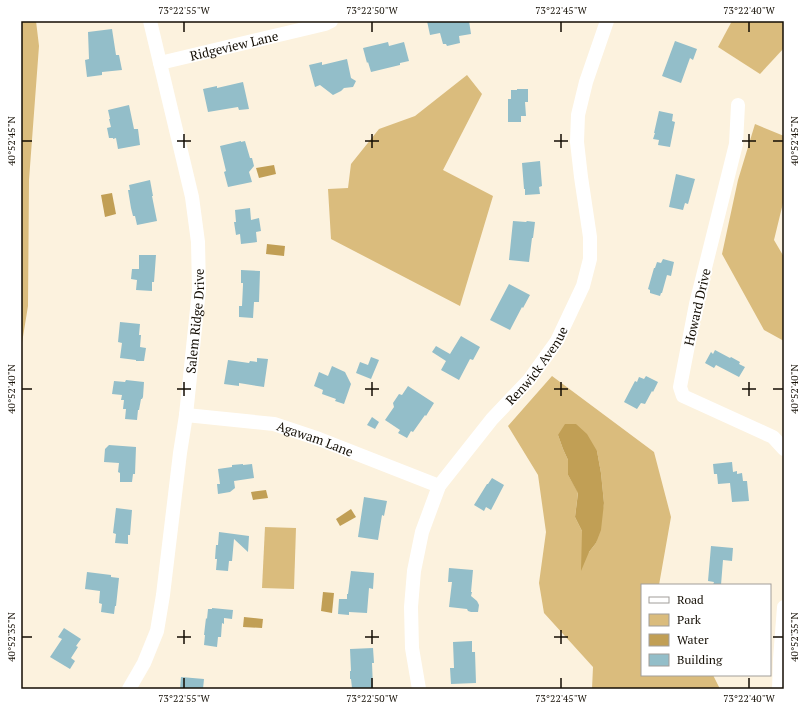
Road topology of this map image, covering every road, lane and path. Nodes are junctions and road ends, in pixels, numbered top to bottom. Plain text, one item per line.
1 (150, 21) edge
2 (331, 21) edge
3 (606, 21) edge
4 (160, 63) junction
5 (738, 105) dead end
6 (186, 415) junction
7 (784, 449) edge
8 (439, 486) junction
9 (784, 607) edge
10 (129, 689) edge
11 (419, 689) edge
12 (779, 689) edge

1 - 4 street, Salem Ridge Drive
2 - 4 street, Ridgeview Lane
3 - 8 street, Renwick Avenue
4 - 6 street, Salem Ridge Drive
5 - 7 street, Howard Drive
6 - 8 street, Agawam Lane
6 - 10 street, Salem Ridge Drive
8 - 11 street, Renwick Avenue
9 - 12 street

